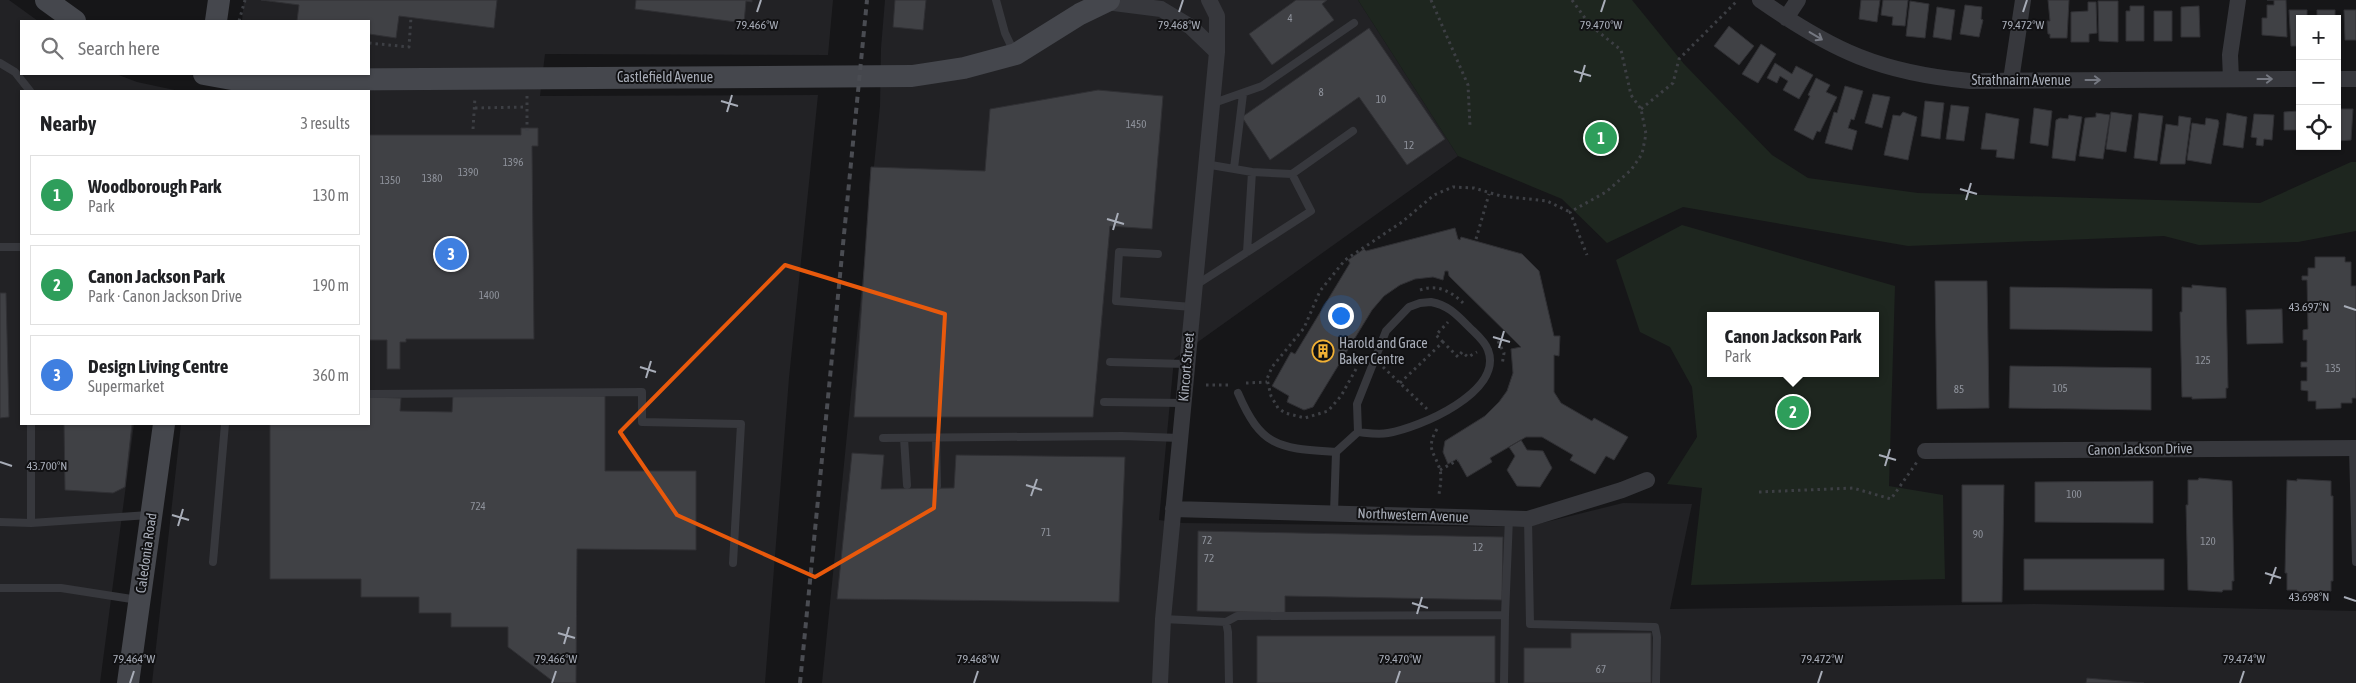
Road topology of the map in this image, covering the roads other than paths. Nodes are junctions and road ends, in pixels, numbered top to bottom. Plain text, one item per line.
1 (46, 0) edge
2 (219, 0) edge
3 (996, 0) edge
4 (1209, 0) edge
5 (1760, 0) edge
6 (1798, 0) edge
7 (2023, 0) edge
8 (2238, 0) edge
9 (1107, 1) edge
10 (1786, 18) junction
11 (74, 20) edge
12 (216, 20) edge
13 (1354, 23) dead end
14 (1217, 52) junction
15 (1016, 54) junction
16 (0, 63) edge
17 (207, 78) edge
18 (2231, 79) junction
19 (2296, 79) edge
20 (2341, 79) edge
21 (2356, 79) edge
22 (2011, 80) junction
23 (29, 90) edge
24 (1243, 94) junction
25 (1211, 104) junction
26 (1353, 132) dead end
27 (1205, 164) junction
28 (1234, 168) junction
29 (1252, 172) junction
30 (1292, 174) junction
31 (0, 247) edge
32 (20, 247) edge
33 (1247, 252) junction
34 (1158, 254) dead end
35 (1194, 286) junction
36 (1192, 307) junction
37 (1110, 362) dead end
38 (1186, 364) junction
39 (1238, 393) dead end
40 (370, 394) edge
41 (1104, 402) dead end
42 (1183, 403) junction
43 (31, 425) edge
44 (164, 425) edge
45 (225, 425) edge
46 (1358, 432) junction
47 (883, 438) dead end
48 (904, 438) junction
49 (936, 438) junction
50 (1180, 438) junction
51 (2354, 448) edge
52 (1925, 451) road end
53 (1336, 452) junction
54 (1646, 480) dead end
55 (907, 485) dead end
56 (937, 486) dead end
57 (1173, 509) junction
58 (1334, 513) junction
59 (151, 515) junction
60 (1509, 518) junction
61 (1528, 518) junction
62 (0, 522) edge
63 (31, 523) junction
64 (213, 562) dead end
65 (2356, 562) edge
66 (733, 563) dead end
67 (0, 588) edge
68 (140, 601) junction
69 (1505, 615) junction
70 (1163, 619) junction
71 (1226, 622) junction
72 (128, 683) edge
73 (1160, 683) edge
74 (1229, 683) edge
75 (1504, 683) edge
76 (1656, 683) edge

1 - 11 street
2 - 12 street
3 - 15 lane
4 - 14 street, Kincort Street
5 - 10 street, Strathnairn Avenue
6 - 10 street
7 - 22 street
8 - 18 street
9 - 14 street
9 - 15 street, Castlefield Avenue
10 -> 22 street, Strathnairn Avenue
13 - 24 lane
14 - 25 street, Kincort Street
15 - 17 street, Castlefield Avenue
16 - 23 lane
18 -> 19 street, Strathnairn Avenue
22 -> 18 street, Strathnairn Avenue
20 - 21 street
24 - 25 lane
24 - 28 lane
25 - 27 street, Kincort Street
26 - 30 lane
27 - 28 lane
27 - 35 street, Kincort Street
28 - 29 lane
29 - 30 lane
29 - 33 lane
30 - 33 lane
31 - 32 lane
33 - 35 lane
34 - 36 lane
35 - 36 street, Kincort Street
36 - 38 street, Kincort Street
37 - 38 lane
38 - 42 street, Kincort Street
39 - 53 lane
40 - 66 lane
41 - 42 lane
42 - 50 street, Kincort Street
43 - 63 lane
44 - 59 street, Caledonia Road
45 - 64 lane
46 - 46 lane
46 - 53 lane
47 - 48 lane
48 - 49 lane
48 - 55 lane
49 - 50 lane
49 - 56 lane
50 - 57 street, Kincort Street
51 - 52 street, Canon Jackson Drive
51 - 65 lane
53 - 58 lane
54 - 61 street, Northwestern Avenue
57 - 58 street, Northwestern Avenue
57 - 70 street, Kincort Street
58 - 60 street, Northwestern Avenue
59 - 63 lane
59 - 68 street, Caledonia Road
60 - 61 street, Northwestern Avenue
60 - 69 lane
61 - 76 lane
62 - 63 lane
67 - 68 lane
68 - 72 street, Caledonia Road
69 - 71 lane
69 - 75 lane
70 - 71 lane
70 - 73 street, Kincort Street
71 - 74 lane

